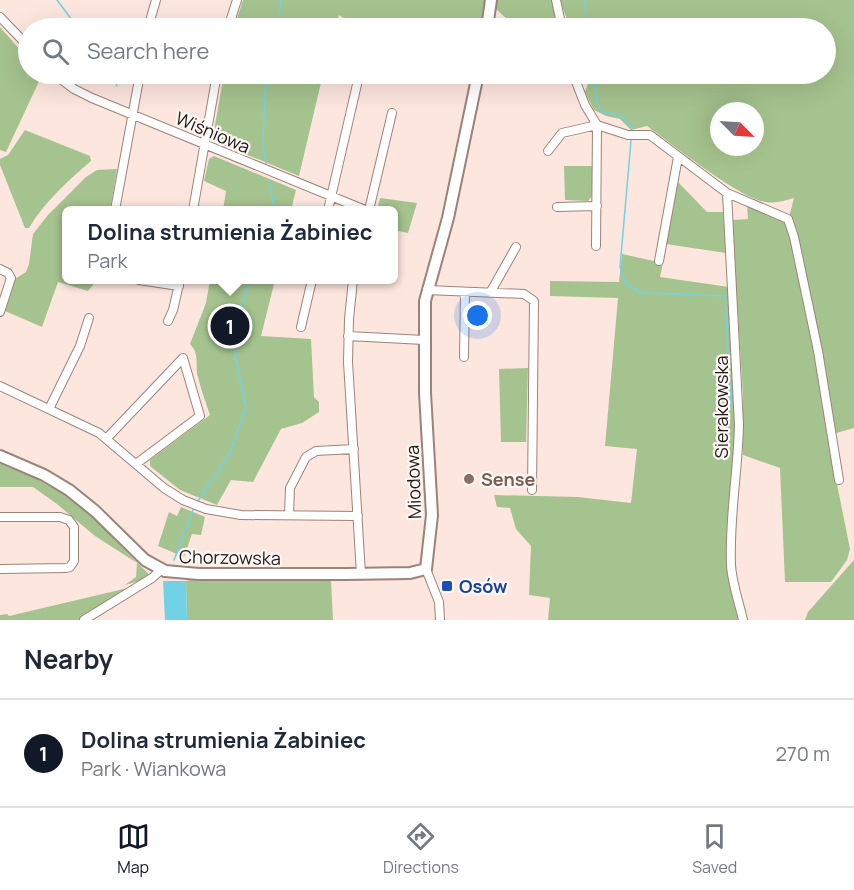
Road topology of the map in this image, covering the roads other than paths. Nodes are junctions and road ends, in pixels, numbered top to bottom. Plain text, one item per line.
1 (156, 0) edge
2 (237, 0) edge
3 (491, 0) edge
4 (556, 0) edge
5 (0, 17) edge
6 (151, 18) edge
7 (231, 18) edge
8 (488, 18) edge
9 (560, 18) edge
10 (18, 36) edge
11 (68, 84) edge
12 (138, 84) edge
13 (215, 84) edge
14 (357, 84) edge
15 (476, 84) edge
16 (577, 84) edge
17 (392, 113) dead end
18 (133, 115) junction
19 (597, 125) junction
20 (205, 145) junction
21 (548, 151) dead end
22 (678, 157) junction
23 (727, 193) junction
24 (331, 197) junction
25 (116, 206) edge
26 (194, 206) edge
27 (329, 206) edge
28 (356, 206) edge
29 (368, 206) edge
30 (597, 206) junction
31 (557, 207) dead end
32 (596, 246) dead end
33 (516, 247) dead end
34 (659, 261) dead end
35 (0, 269) edge
36 (179, 284) edge
37 (311, 284) edge
38 (353, 284) edge
39 (427, 290) junction
40 (465, 292) junction
41 (490, 293) junction
42 (0, 310) edge
43 (89, 318) dead end
44 (168, 321) dead end
45 (301, 327) dead end
46 (348, 336) junction
47 (424, 340) junction
48 (464, 357) dead end
49 (0, 386) edge
50 (49, 409) junction
51 (107, 438) junction
52 (354, 448) junction
53 (0, 456) edge
54 (136, 464) junction
55 (839, 480) dead end
56 (532, 490) dead end
57 (289, 515) junction
58 (358, 516) junction
59 (0, 517) edge
60 (0, 569) edge
61 (426, 569) junction
62 (161, 570) junction
63 (361, 574) junction
64 (84, 620) edge
65 (440, 620) edge
66 (743, 620) edge

1 - 6 street
2 - 7 street
3 - 8 street
4 - 9 street
5 - 10 street
11 - 18 street, Wiśniowa
12 - 18 street
13 - 20 street
14 - 24 street
15 - 39 street, Miodowa
16 - 19 street
17 - 29 street
18 - 20 street, Wiśniowa
18 - 25 street
19 - 21 street
19 - 22 street
19 - 30 street
20 - 24 street, Wiśniowa
20 - 26 street
22 - 23 street
22 - 34 street
23 - 55 street
23 - 66 street, Sierakowska
24 - 27 street
24 - 28 street, Wiśniowa
30 - 31 street
30 - 32 street
33 - 41 street
35 - 42 street
36 - 44 street
37 - 45 street
38 - 46 street
39 - 40 street
39 - 47 street, Miodowa
40 - 41 street
40 - 48 street
41 - 56 street
43 - 50 street
46 - 47 street
46 - 52 street
47 - 61 street, Miodowa
49 - 50 street
50 - 51 street
51 - 54 street
51 - 54 street
52 - 57 street
52 - 58 street
53 - 62 street, Chorzowska
54 - 57 street
57 - 58 street
58 - 63 street
59 - 60 street
61 - 63 street, Chorzowska
61 - 65 street, Miodowa
62 - 63 street, Chorzowska
62 - 64 street

